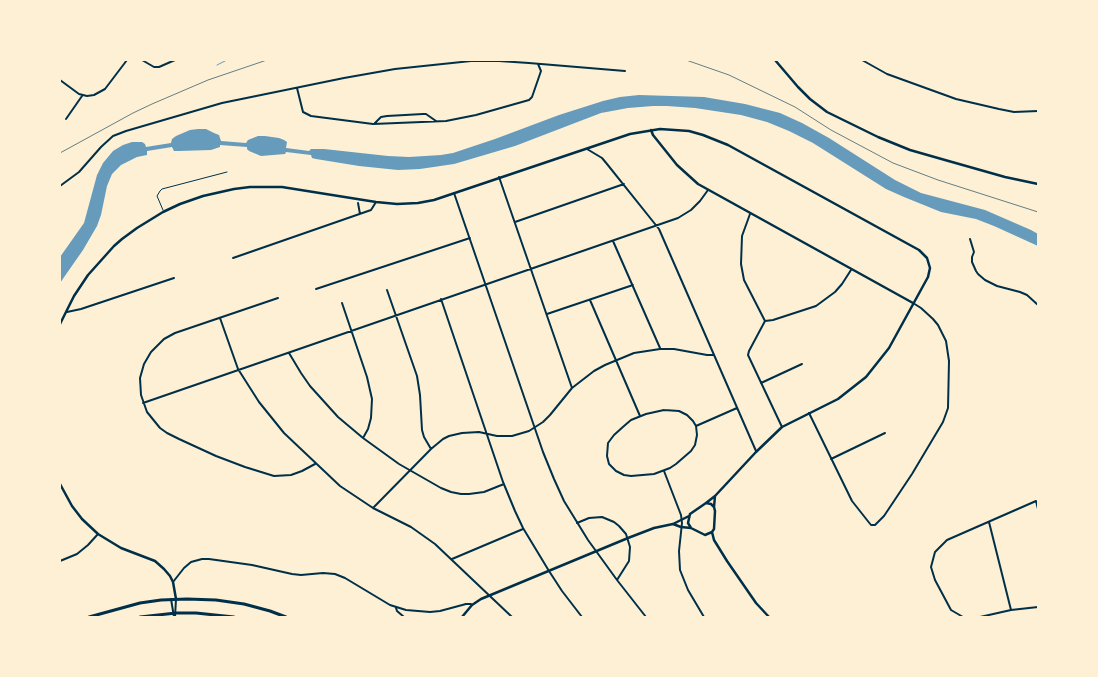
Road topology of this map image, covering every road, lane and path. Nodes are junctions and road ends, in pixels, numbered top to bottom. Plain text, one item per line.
1 (127, 60) edge
2 (142, 60) edge
3 (175, 60) edge
4 (775, 60) edge
5 (862, 60) edge
6 (538, 64) junction
7 (625, 71) dead end
8 (60, 80) edge
9 (297, 88) junction
10 (82, 96) junction
11 (1038, 111) edge
12 (66, 119) dead end
13 (436, 121) junction
14 (373, 124) junction
15 (651, 130) junction
16 (586, 148) junction
17 (227, 172) dead end
18 (500, 178) junction
19 (624, 184) junction
20 (1038, 184) edge
21 (60, 186) edge
22 (708, 190) junction
23 (454, 193) junction
24 (376, 202) junction
25 (358, 203) dead end
26 (164, 212) junction
27 (360, 214) junction
28 (750, 214) junction
29 (515, 222) junction
30 (656, 225) junction
31 (470, 238) junction
32 (970, 238) dead end
33 (614, 241) junction
34 (233, 258) dead end
35 (531, 268) junction
36 (851, 270) junction
37 (174, 278) dead end
38 (486, 284) junction
39 (633, 285) junction
40 (316, 289) dead end
41 (387, 290) dead end
42 (278, 298) dead end
43 (440, 299) junction
44 (590, 300) junction
45 (342, 303) dead end
46 (913, 304) junction
47 (1038, 305) edge
48 (66, 312) junction
49 (547, 314) junction
50 (396, 315) junction
51 (220, 318) junction
52 (765, 321) junction
53 (60, 324) edge
54 (351, 330) junction
55 (660, 349) junction
56 (288, 352) junction
57 (714, 355) junction
58 (616, 360) junction
59 (802, 364) dead end
60 (238, 369) junction
61 (761, 383) junction
62 (572, 388) junction
63 (143, 403) junction
64 (738, 408) junction
65 (809, 413) junction
66 (640, 416) junction
67 (696, 426) junction
68 (782, 427) junction
69 (535, 428) junction
70 (885, 433) dead end
71 (487, 434) junction
72 (363, 438) junction
73 (430, 449) junction
74 (756, 452) junction
75 (831, 459) junction
76 (315, 464) junction
77 (410, 470) junction
78 (664, 471) junction
79 (60, 484) edge
80 (504, 484) junction
81 (715, 496) junction
82 (706, 503) junction
83 (714, 507) junction
84 (373, 508) junction
85 (1038, 509) edge
86 (689, 516) junction
87 (682, 519) junction
88 (989, 522) junction
89 (577, 523) junction
90 (674, 524) junction
91 (682, 525) junction
92 (523, 528) junction
93 (691, 528) junction
94 (712, 532) junction
95 (98, 534) junction
96 (705, 534) junction
97 (628, 538) junction
98 (714, 540) junction
99 (596, 551) junction
100 (452, 559) junction
101 (60, 562) edge
102 (549, 571) junction
103 (617, 580) junction
104 (173, 582) junction
105 (175, 589) junction
106 (489, 595) junction
107 (171, 599) junction
108 (176, 599) junction
109 (472, 605) junction
110 (1038, 607) edge
111 (396, 608) junction
112 (1011, 610) junction
113 (174, 615) edge
114 (89, 617) edge
115 (140, 617) edge
116 (234, 617) edge
117 (286, 617) edge
118 (404, 617) edge
119 (462, 617) edge
120 (512, 617) edge
121 (582, 617) edge
122 (646, 617) edge
123 (704, 617) edge
124 (769, 617) edge
125 (963, 617) edge
126 (980, 617) edge

1 - 10 street
2 - 3 street
4 - 20 street
5 - 11 street
6 - 7 street
6 - 9 street
6 - 13 street
8 - 10 street
9 - 14 street
9 - 21 street
10 - 12 street
13 - 14 street
13 - 14 street
15 - 16 street
15 - 22 street
15 - 46 street
16 - 18 street
16 - 19 street
17 - 26 lane
18 - 23 street
18 - 29 street
19 - 29 street
19 - 30 street
22 - 28 street
22 - 30 street
23 - 24 street
23 - 31 street
24 - 26 street
24 - 27 street
25 - 27 street
26 - 48 street
27 - 34 street
28 - 36 street
28 - 52 street
29 - 35 street
30 - 33 street
30 - 57 street
31 - 38 street
31 - 40 street
32 - 47 street
33 - 35 street
33 - 39 street
35 - 38 street
35 - 49 street
36 - 46 street
36 - 52 street
37 - 48 street
38 - 43 street
38 - 69 street
39 - 44 street
39 - 55 street
41 - 50 street
42 - 51 street
43 - 50 street
43 - 71 street
44 - 49 street
44 - 58 street
45 - 54 street
46 - 65 street
46 - 75 street
48 - 53 street
49 - 62 street
50 - 54 street
50 - 73 street
51 - 60 street
51 - 63 street
52 - 61 street
54 - 56 street
54 - 72 street
55 - 57 street
55 - 58 street
56 - 60 street
56 - 72 street
57 - 64 street
58 - 62 street
58 - 66 street
59 - 61 street
60 - 63 street
60 - 76 street
61 - 68 street
62 - 69 street
63 - 76 street
64 - 67 street
64 - 74 street
65 - 68 street
65 - 75 street
66 - 67 street
66 - 78 street
67 - 78 street
68 - 74 street
69 - 71 street
69 - 89 street
70 - 75 street
71 - 73 street
71 - 80 street
72 - 77 street
73 - 77 street
74 - 81 street
76 - 84 street
77 - 80 street
77 - 84 street
78 - 87 street
79 - 95 street
80 - 92 street
81 - 82 street
81 - 83 street
82 - 83 street
82 - 86 street
83 - 94 street
84 - 100 street
85 - 88 street
86 - 87 street
86 - 93 street
87 - 90 street
87 - 91 street
88 - 112 street
88 - 125 street
89 - 97 street
89 - 99 street
90 - 91 street
90 - 97 street
91 - 93 street
91 - 123 street
92 - 100 street
92 - 102 street
93 - 96 street
94 - 96 street
94 - 98 street
95 - 101 street
95 - 104 street
96 - 98 street
97 - 99 street
97 - 103 street
98 - 124 street
99 - 102 street
99 - 103 street
100 - 106 street
102 - 106 street
102 - 121 street
103 - 122 street
104 - 105 street
104 - 111 street
105 - 107 street
105 - 108 street
106 - 109 street
106 - 120 street
107 - 108 main road
107 - 113 street
107 - 114 main road
108 - 113 street
108 - 117 main road
109 - 111 street
109 - 119 street
110 - 112 street
111 - 118 street
112 - 126 street
113 - 115 main road
113 - 116 main road

